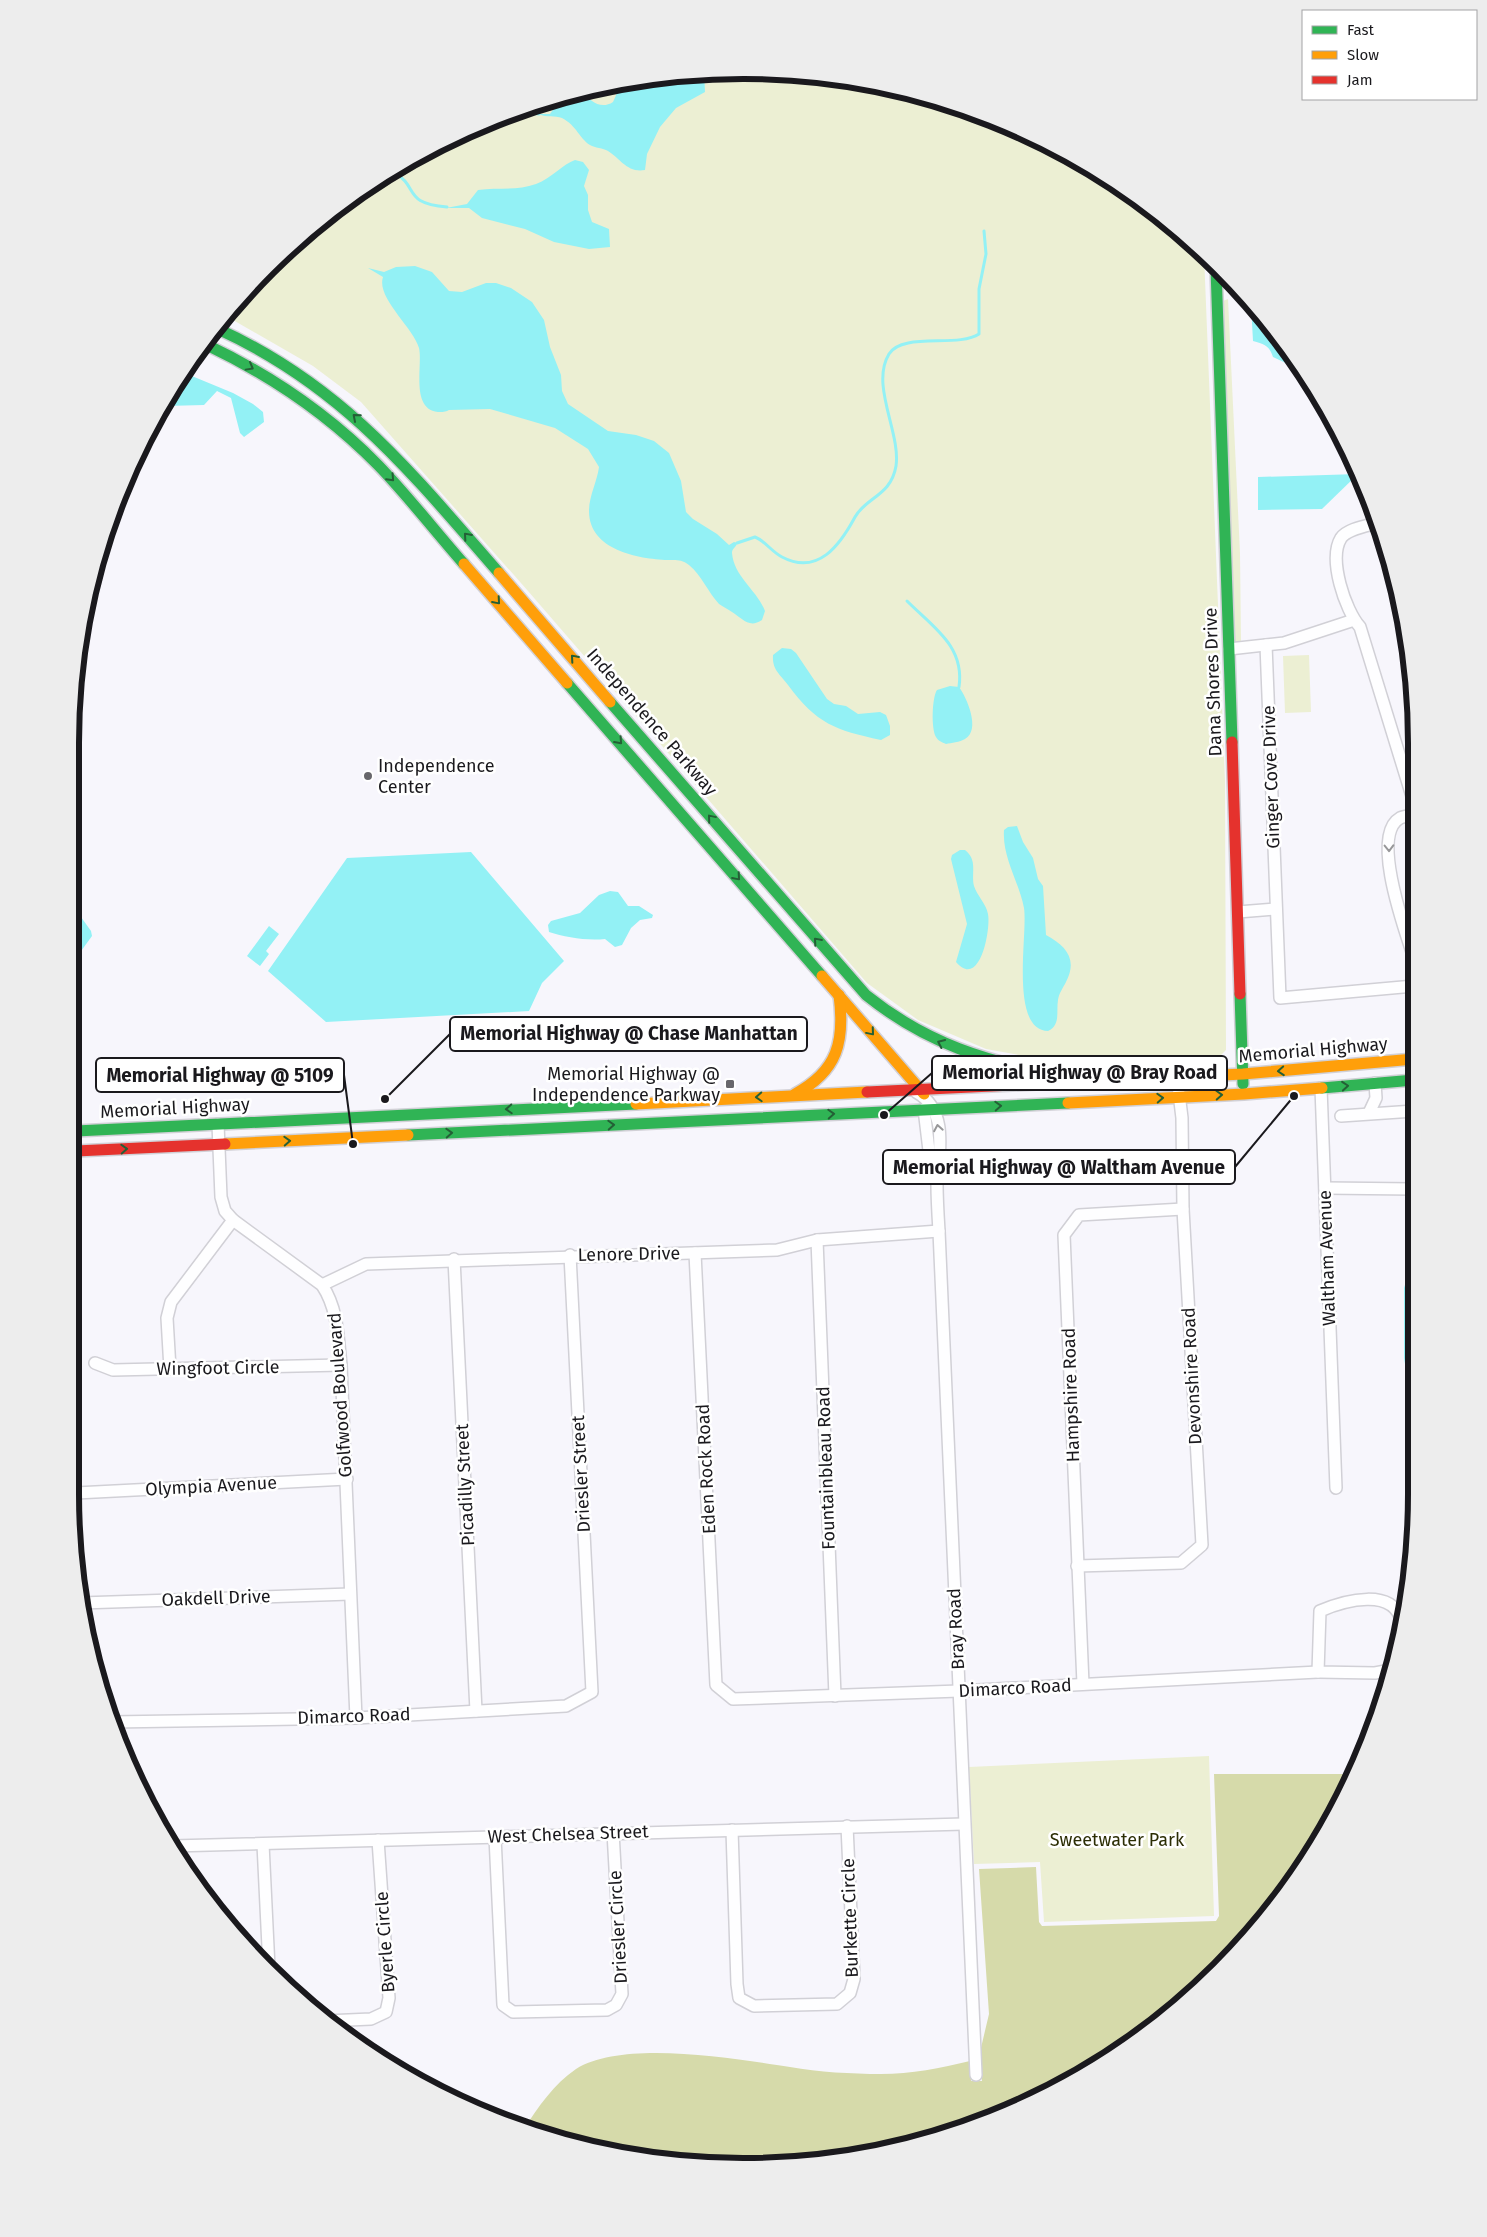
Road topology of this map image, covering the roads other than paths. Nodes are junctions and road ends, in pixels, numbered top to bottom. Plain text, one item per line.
1 (1216, 275) edge
2 (222, 331) edge
3 (210, 347) edge
4 (1371, 525) edge
5 (1354, 620) junction
6 (1266, 645) junction
7 (1229, 649) junction
8 (1408, 783) edge
9 (1408, 816) edge
10 (1276, 909) junction
11 (1238, 912) junction
12 (1408, 933) edge
13 (1408, 986) edge
14 (839, 995) junction
15 (1408, 1060) edge
16 (1320, 1069) junction
17 (1243, 1074) junction
18 (1177, 1077) junction
19 (1408, 1080) edge
20 (1090, 1081) junction
21 (1375, 1083) junction
22 (960, 1087) junction
23 (1321, 1088) junction
24 (915, 1089) junction
25 (1244, 1094) junction
26 (793, 1095) junction
27 (1180, 1097) junction
28 (739, 1098) junction
29 (1376, 1098) junction
30 (590, 1105) junction
31 (930, 1105) junction
32 (1408, 1111) edge
33 (1384, 1112) junction
34 (1370, 1113) junction
35 (426, 1114) junction
36 (1341, 1116) dead end
37 (739, 1118) junction
38 (218, 1124) junction
39 (591, 1126) junction
40 (79, 1131) edge
41 (426, 1134) junction
42 (220, 1144) junction
43 (79, 1151) edge
44 (1325, 1188) junction
45 (1408, 1189) edge
46 (1183, 1209) junction
47 (233, 1220) junction
48 (939, 1231) junction
49 (817, 1240) junction
50 (695, 1253) junction
51 (570, 1255) junction
52 (454, 1259) junction
53 (322, 1285) junction
54 (95, 1362) dead end
55 (342, 1365) junction
56 (170, 1368) junction
57 (347, 1479) junction
58 (1336, 1488) dead end
59 (79, 1493) edge
60 (1078, 1566) junction
61 (350, 1594) junction
62 (88, 1603) edge
63 (1397, 1611) edge
64 (1384, 1671) edge
65 (1318, 1672) junction
66 (1083, 1684) junction
67 (716, 1685) joint
68 (959, 1691) junction
69 (592, 1692) joint
70 (835, 1696) junction
71 (476, 1711) junction
72 (356, 1718) junction
73 (119, 1722) edge
74 (964, 1824) junction
75 (847, 1826) junction
76 (732, 1830) junction
77 (613, 1832) junction
78 (495, 1837) junction
79 (378, 1840) junction
80 (263, 1844) junction
81 (180, 1846) edge
82 (270, 1960) edge
83 (338, 2020) edge
84 (976, 2075) dead end

1 - 7 main road, Dana Shores Drive
20 -> 2 main road, Independence Parkway
3 -> 14 main road
4 - 5 street
5 - 6 street
5 - 8 street
6 - 7 street
6 - 10 street, Ginger Cove Drive
7 - 11 main road, Dana Shores Drive
9 -> 12 street
10 - 11 street
10 - 13 street, Ginger Cove Drive
11 - 17 main road, Dana Shores Drive
14 -> 24 main road
14 - 26 main road
15 - 16 main road, Memorial Highway
16 -> 17 main road, Memorial Highway
16 - 23 main road
17 - 18 main road, Memorial Highway
17 - 25 main road, Dana Shores Drive
18 - 20 main road, Memorial Highway
18 - 27 street, Devonshire Road
19 - 21 main road
20 - 22 main road, Memorial Highway
23 -> 21 main road
21 - 29 street
22 - 24 main road, Memorial Highway
22 - 31 main road
23 - 25 main road
23 - 44 street, Waltham Avenue
24 - 26 main road, Memorial Highway
24 - 31 main road
27 -> 25 main road
26 -> 28 main road, Memorial Highway
31 -> 27 main road
27 - 46 street, Devonshire Road
28 - 30 main road, Memorial Highway
28 - 37 main road
29 - 33 street
29 - 34 street
30 -> 35 main road, Memorial Highway
30 - 39 main road
37 -> 31 main road
31 - 48 street, Bray Road
32 - 33 street
33 - 34 street
34 - 36 street
35 - 38 main road, Memorial Highway
35 - 41 main road
39 -> 37 main road
38 - 40 main road, Memorial Highway
38 - 42 street, Golfwood Boulevard
41 -> 39 main road
42 -> 41 main road
43 -> 42 main road
42 - 47 street, Golfwood Boulevard
44 - 45 street
44 - 58 street, Waltham Avenue
46 - 60 street, Hampshire Road
46 - 60 street, Devonshire Road
47 - 53 street, Golfwood Boulevard
47 - 56 street
48 - 49 street, Lenore Drive
48 - 68 street, Bray Road
49 - 50 street, Lenore Drive
49 - 70 street, Fountainbleau Road
50 - 51 street, Lenore Drive
50 - 67 street, Eden Rock Road
51 - 52 street, Lenore Drive
51 - 69 street, Driesler Street
52 - 53 street, Lenore Drive
52 - 71 street, Picadilly Street
53 - 55 street, Golfwood Boulevard
54 - 56 street, Wingfoot Circle
55 - 56 street, Wingfoot Circle
55 - 57 street, Golfwood Boulevard
57 - 59 street, Olympia Avenue
57 - 61 street, Golfwood Boulevard
60 - 66 street, Hampshire Road
61 - 62 street, Oakdell Drive
61 - 72 street, Golfwood Boulevard
63 - 65 street
64 - 65 street, Dimarco Road
65 - 66 street, Dimarco Road
66 - 68 street, Dimarco Road
67 - 70 street, Dimarco Road
68 - 70 street, Dimarco Road
68 - 74 street, Bray Road
69 - 71 street, Dimarco Road
71 - 72 street, Dimarco Road
72 - 73 street, Dimarco Road
74 - 75 street, West Chelsea Street
74 - 84 street, Bray Road
75 - 76 street, West Chelsea Street
75 - 76 street, Burkette Circle
76 - 77 street, West Chelsea Street
77 - 78 street, West Chelsea Street
77 - 78 street, Driesler Circle
78 - 79 street, West Chelsea Street
79 - 80 street, West Chelsea Street
79 - 83 street, Byerle Circle
80 - 81 street, West Chelsea Street
80 - 82 street

